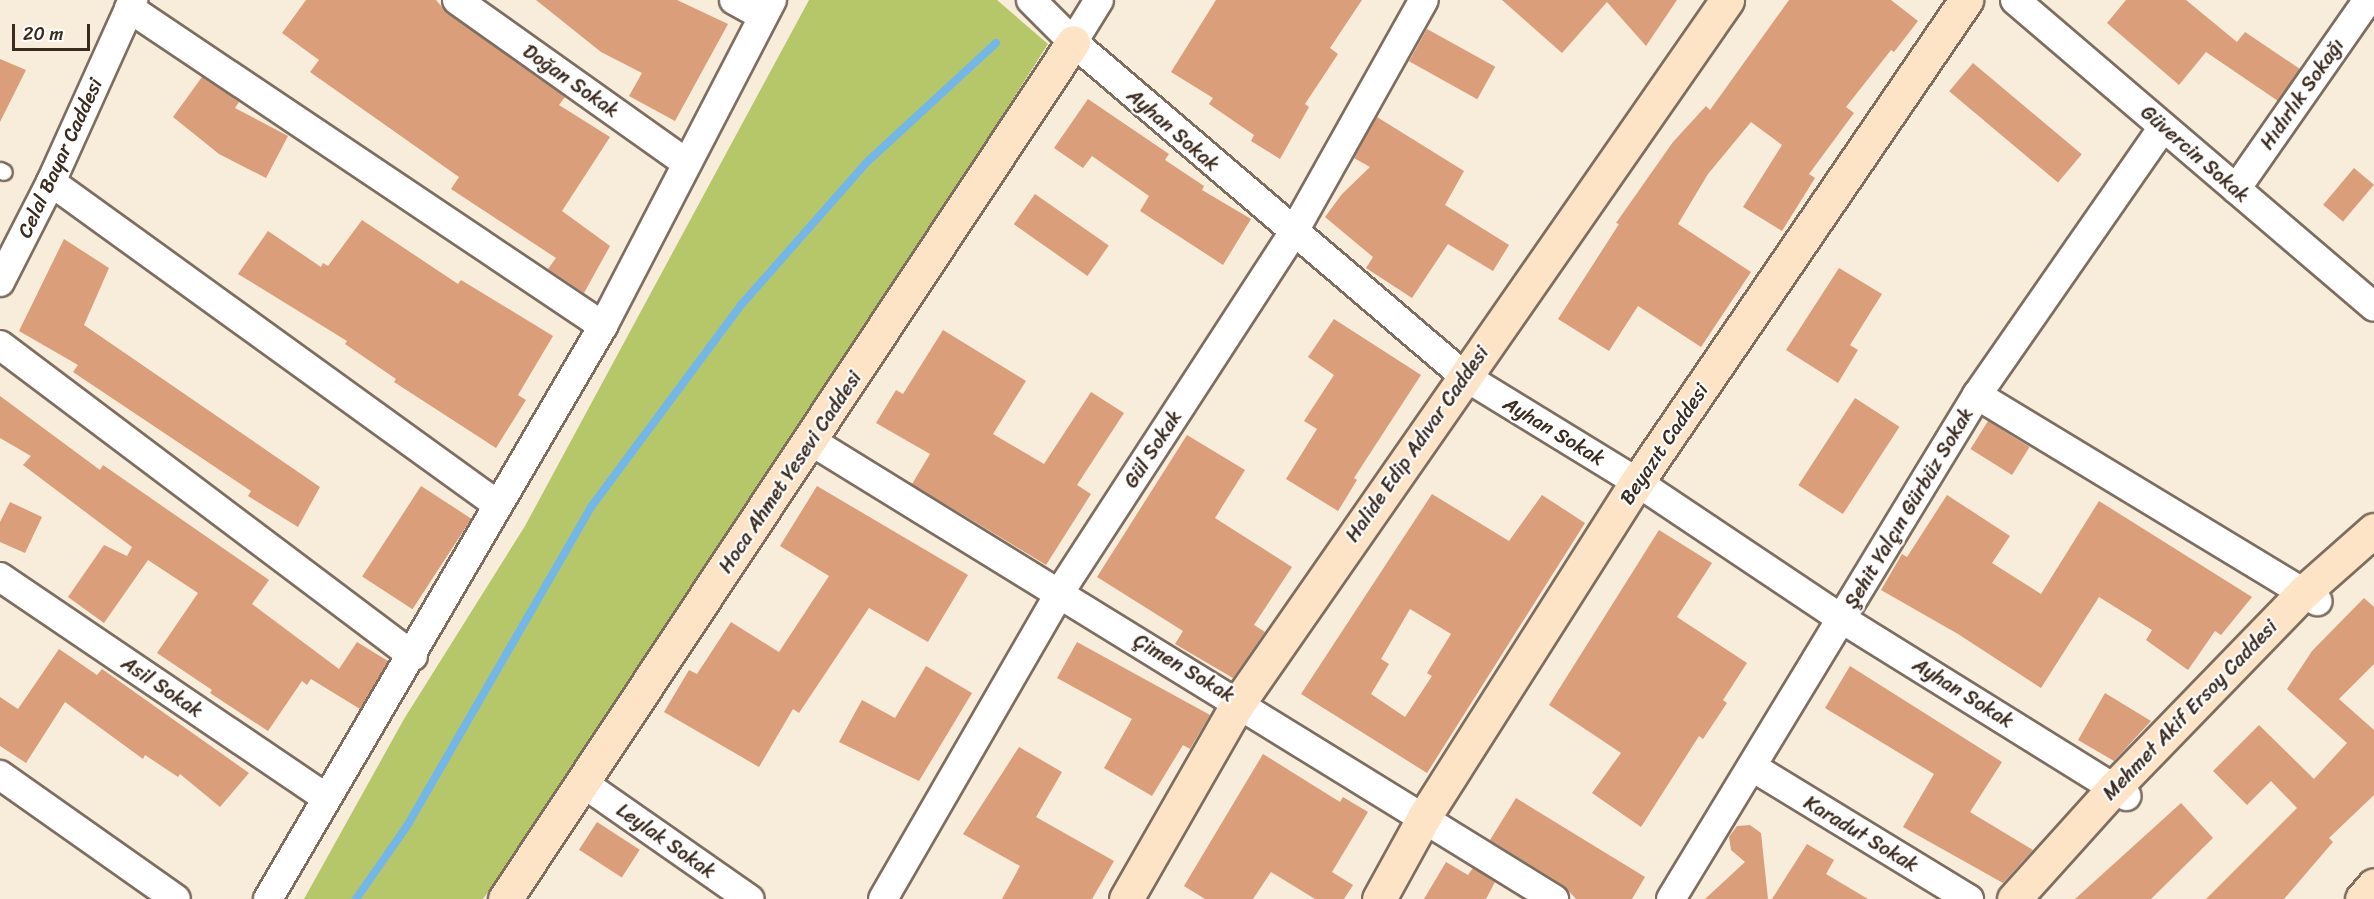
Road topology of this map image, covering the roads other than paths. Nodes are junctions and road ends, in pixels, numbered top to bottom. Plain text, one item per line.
1 (457, 0) edge
2 (734, 0) edge
3 (1031, 0) edge
4 (1099, 0) edge
5 (1424, 0) edge
6 (1727, 0) edge
7 (1966, 0) edge
8 (2015, 0) edge
9 (131, 4) edge
10 (2365, 6) edge
11 (768, 8) edge
12 (1073, 42) junction
13 (2163, 127) junction
14 (686, 162) junction
15 (51, 182) junction
16 (2236, 189) junction
17 (1293, 233) junction
18 (0, 282) edge
19 (2374, 307) edge
20 (603, 326) junction
21 (0, 345) edge
22 (1464, 376) junction
23 (1977, 395) junction
24 (811, 441) junction
25 (1638, 482) junction
26 (498, 505) junction
27 (2374, 530) edge
28 (2374, 543) edge
29 (0, 577) edge
30 (1060, 592) junction
31 (2311, 596) junction
32 (1842, 619) junction
33 (413, 656) junction
34 (1239, 702) junction
35 (1754, 768) junction
36 (0, 775) edge
37 (583, 783) junction
38 (2120, 792) junction
39 (325, 798) junction
40 (1424, 817) junction
41 (1521, 890) edge
42 (176, 899) edge
43 (268, 899) edge
44 (505, 899) edge
45 (749, 899) edge
46 (883, 899) edge
47 (1126, 899) edge
48 (1379, 899) edge
49 (1554, 899) edge
50 (1671, 899) edge
51 (1969, 899) edge
52 (2014, 899) edge
53 (2034, 899) edge

1 - 14 street, Doğan Sokak
2 - 11 street
3 - 12 street, Ayhan Sokak
4 - 12 street
5 - 17 street, Gül Sokak
6 - 22 street, Halide Edip Adıvar Caddesi
7 - 25 street, Beyazıt Caddesi
8 - 13 street, Güvercin Sokak
9 - 15 street, Celal Bayar Caddesi
9 - 20 street
10 - 16 street, Hıdırlık Sokağı
11 - 14 street
12 - 17 street, Ayhan Sokak
12 - 24 street, Hoca Ahmet Yesevi Caddesi
13 - 16 street, Güvercin Sokak
13 - 23 street, Şehit Yalçın Gürbüz Sokak
14 - 20 street
15 - 18 street, Celal Bayar Caddesi
15 - 26 street
16 - 19 street, Güvercin Sokak
17 - 22 street, Ayhan Sokak
17 - 30 street, Gül Sokak
20 - 26 street
21 - 33 street
22 - 25 street, Ayhan Sokak
22 - 34 street, Halide Edip Adıvar Caddesi
23 - 31 street
23 - 32 street, Şehit Yalçın Gürbüz Sokak
24 - 30 street, Çimen Sokak
24 - 37 street, Hoca Ahmet Yesevi Caddesi
25 - 32 street, Ayhan Sokak
25 - 40 street, Beyazıt Caddesi
26 - 33 street
27 - 31 street, Mehmet Akif Ersoy Caddesi
28 - 31 street, Mehmet Akif Ersoy Caddesi
29 - 39 street, Asil Sokak
30 - 34 street, Çimen Sokak
30 - 46 street, Gül Sokak
31 - 38 street, Mehmet Akif Ersoy Caddesi
32 - 35 street, Şehit Yalçın Gürbüz Sokak
32 - 38 street, Ayhan Sokak
33 - 39 street
34 - 40 street, Çimen Sokak
34 - 47 street, Halide Edip Adıvar Caddesi
35 - 50 street, Şehit Yalçın Gürbüz Sokak
35 - 51 street, Karadut Sokak
36 - 42 street
37 - 44 street, Hoca Ahmet Yesevi Caddesi
37 - 45 street, Leylak Sokak
38 - 52 street, Mehmet Akif Ersoy Caddesi
38 - 53 street, Mehmet Akif Ersoy Caddesi
39 - 43 street
40 - 41 street, Çimen Sokak
40 - 48 street, Beyazıt Caddesi
41 - 49 street, Çimen Sokak

